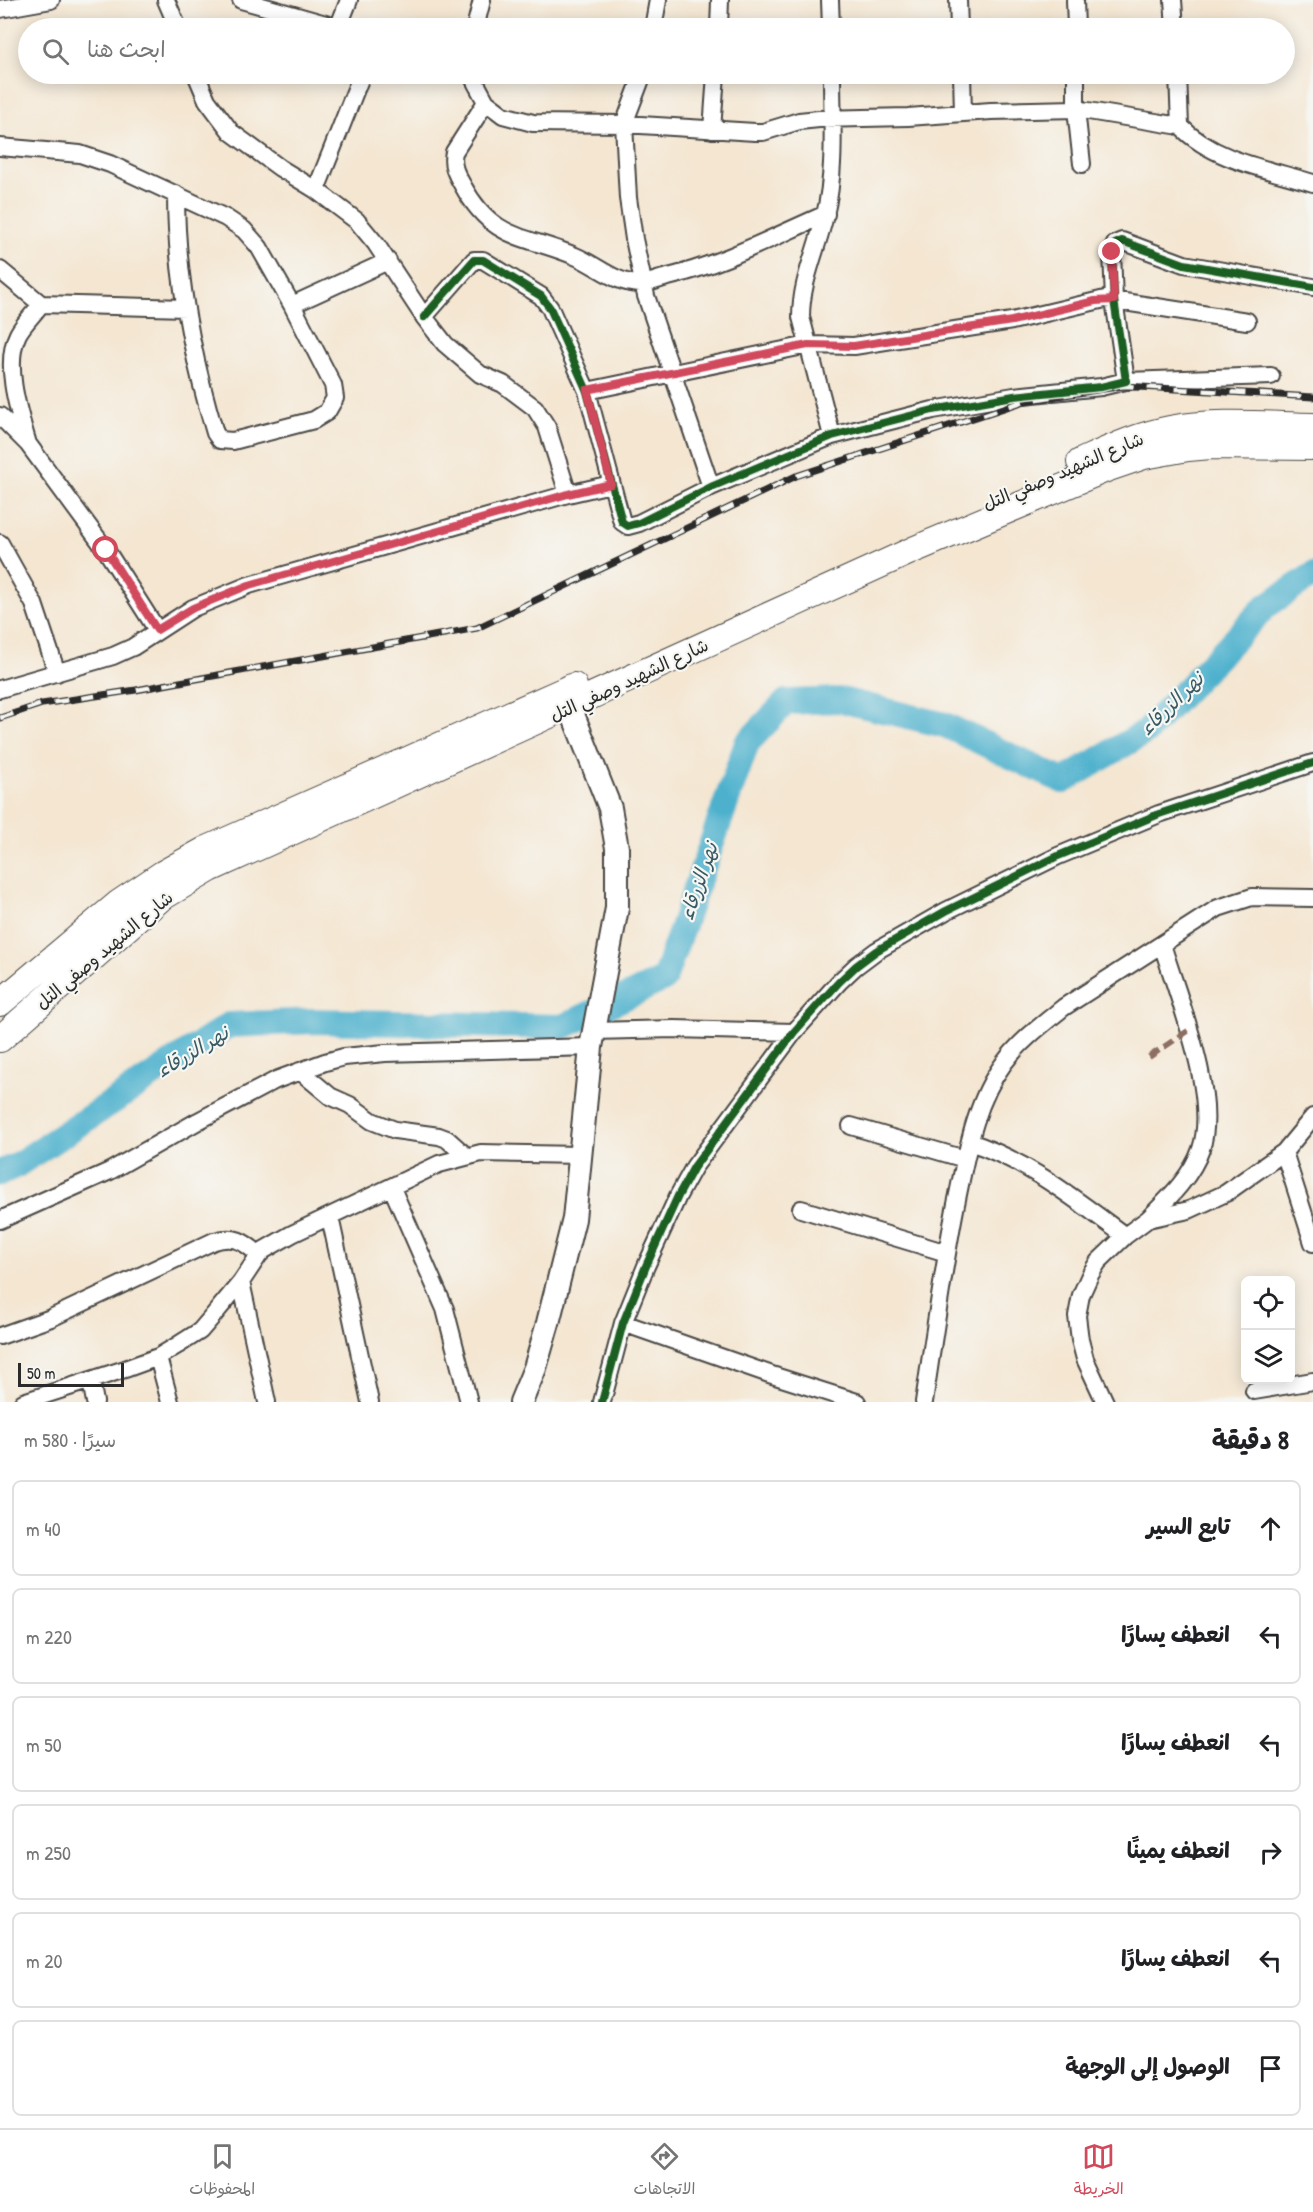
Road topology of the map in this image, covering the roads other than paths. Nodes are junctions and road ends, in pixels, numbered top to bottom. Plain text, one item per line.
1 (51, 0) edge
2 (166, 0) edge
3 (241, 0) edge
4 (349, 0) edge
5 (482, 0) edge
6 (658, 0) edge
7 (720, 0) edge
8 (830, 0) edge
9 (958, 0) edge
10 (1076, 0) edge
11 (1173, 0) edge
12 (0, 9) edge
13 (174, 18) edge
14 (304, 18) edge
15 (343, 18) edge
16 (478, 18) edge
17 (655, 18) edge
18 (719, 18) edge
19 (831, 18) edge
20 (959, 18) edge
21 (1076, 18) edge
22 (1174, 18) edge
23 (200, 84) edge
24 (358, 84) edge
25 (476, 84) edge
26 (639, 84) edge
27 (715, 84) edge
28 (832, 84) edge
29 (962, 84) edge
30 (1076, 84) edge
31 (1178, 84) edge
32 (486, 102) junction
33 (1076, 109) junction
34 (963, 113) junction
35 (832, 119) junction
36 (624, 124) junction
37 (1180, 126) junction
38 (712, 130) junction
39 (1, 143) edge
40 (1082, 164) dead end
41 (1313, 183) edge
42 (316, 190) junction
43 (176, 194) junction
44 (826, 214) junction
45 (388, 261) junction
46 (0, 270) edge
47 (643, 284) junction
48 (1313, 287) edge
49 (1114, 300) junction
50 (41, 304) junction
51 (292, 305) junction
52 (186, 308) junction
53 (423, 317) junction
54 (1247, 321) dead end
55 (808, 345) junction
56 (672, 374) junction
57 (1271, 376) dead end
58 (1126, 381) junction
59 (587, 390) junction
60 (3, 425) edge
61 (1313, 426) edge
62 (832, 436) junction
63 (1187, 438) junction
64 (28, 444) junction
65 (1313, 447) edge
66 (611, 484) junction
67 (711, 487) junction
68 (568, 494) junction
69 (0, 543) edge
70 (157, 630) junction
71 (57, 673) junction
72 (0, 689) edge
73 (570, 707) junction
74 (1313, 763) edge
75 (1313, 898) edge
76 (82, 933) junction
77 (1162, 944) junction
78 (98, 953) junction
79 (0, 1003) edge
80 (594, 1031) junction
81 (794, 1032) junction
82 (0, 1039) edge
83 (300, 1071) junction
84 (1313, 1117) edge
85 (851, 1126) dead end
86 (970, 1142) junction
87 (1284, 1152) junction
88 (580, 1155) junction
89 (466, 1156) junction
90 (965, 1159) junction
91 (392, 1188) junction
92 (801, 1209) dead end
93 (330, 1216) junction
94 (1148, 1219) junction
95 (0, 1220) edge
96 (1311, 1232) edge
97 (1125, 1236) junction
98 (947, 1253) junction
99 (259, 1255) junction
100 (241, 1282) junction
101 (623, 1323) junction
102 (0, 1336) edge
103 (158, 1357) junction
104 (90, 1381) junction
105 (1313, 1381) edge
106 (1254, 1391) dead end
107 (23, 1402) edge
108 (95, 1402) edge
109 (171, 1402) edge
110 (267, 1402) edge
111 (370, 1402) edge
112 (468, 1402) edge
113 (520, 1402) edge
114 (602, 1402) edge
115 (857, 1402) edge
116 (924, 1402) edge
117 (1105, 1402) edge

1 - 12 street
2 - 13 street
3 - 14 street
4 - 15 street
5 - 16 street
6 - 17 street
7 - 18 street
8 - 19 street
9 - 20 street
10 - 21 street
11 - 22 street
23 - 42 street
24 - 42 street
25 - 32 street
26 - 36 street
27 - 38 street
28 - 35 street
29 - 34 street
30 - 33 street
31 - 37 street
32 - 36 street
32 - 47 street
33 - 34 street
33 - 37 street
33 - 40 street
34 - 35 street
35 - 38 street
35 - 44 street
36 - 38 street
36 - 47 street
37 - 41 street
39 - 43 street
42 - 45 street
43 - 51 street
43 - 52 street
44 - 47 street
44 - 55 street
45 - 51 street
45 - 53 street
46 - 50 street
47 - 56 street
48 - 49 street
49 - 54 street
49 - 55 street
49 - 58 street
50 - 52 street
50 - 64 street
51 - 52 street
53 - 59 street
53 - 68 street
55 - 56 street
55 - 62 street
56 - 59 street
56 - 67 street
57 - 58 street
58 - 62 street
59 - 66 street
60 - 64 street
61 - 63 main road, شارع الشهيد وصفي التل
62 - 67 street
63 - 65 main road, شارع الشهيد وصفي التل
63 - 73 main road, شارع الشهيد وصفي التل
63 - 76 main road, شارع الشهيد وصفي التل
64 - 70 street
66 - 67 street
66 - 68 street
68 - 70 street
69 - 71 street
70 - 71 street
71 - 72 street
73 - 78 main road, شارع الشهيد وصفي التل
73 - 80 street
74 - 81 street
75 - 77 street
76 - 78 main road
76 - 79 main road, شارع الشهيد وصفي التل
77 - 86 street
77 - 94 street
78 - 82 main road, شارع الشهيد وصفي التل
80 - 81 street
80 - 83 street
80 - 88 street
81 - 101 street
83 - 89 street
83 - 95 street
84 - 87 street
85 - 90 street
86 - 90 street
86 - 97 street
87 - 94 street
87 - 96 street
88 - 89 street
88 - 113 street
89 - 91 street
90 - 98 street
91 - 93 street
91 - 112 street
92 - 98 street
93 - 99 street
93 - 111 street
94 - 97 street
97 - 117 street
98 - 116 street
99 - 100 street
99 - 102 street
100 - 103 street
100 - 110 street
101 - 114 street
101 - 115 street
103 - 104 street
103 - 109 street
104 - 107 street
104 - 108 street
105 - 106 street

